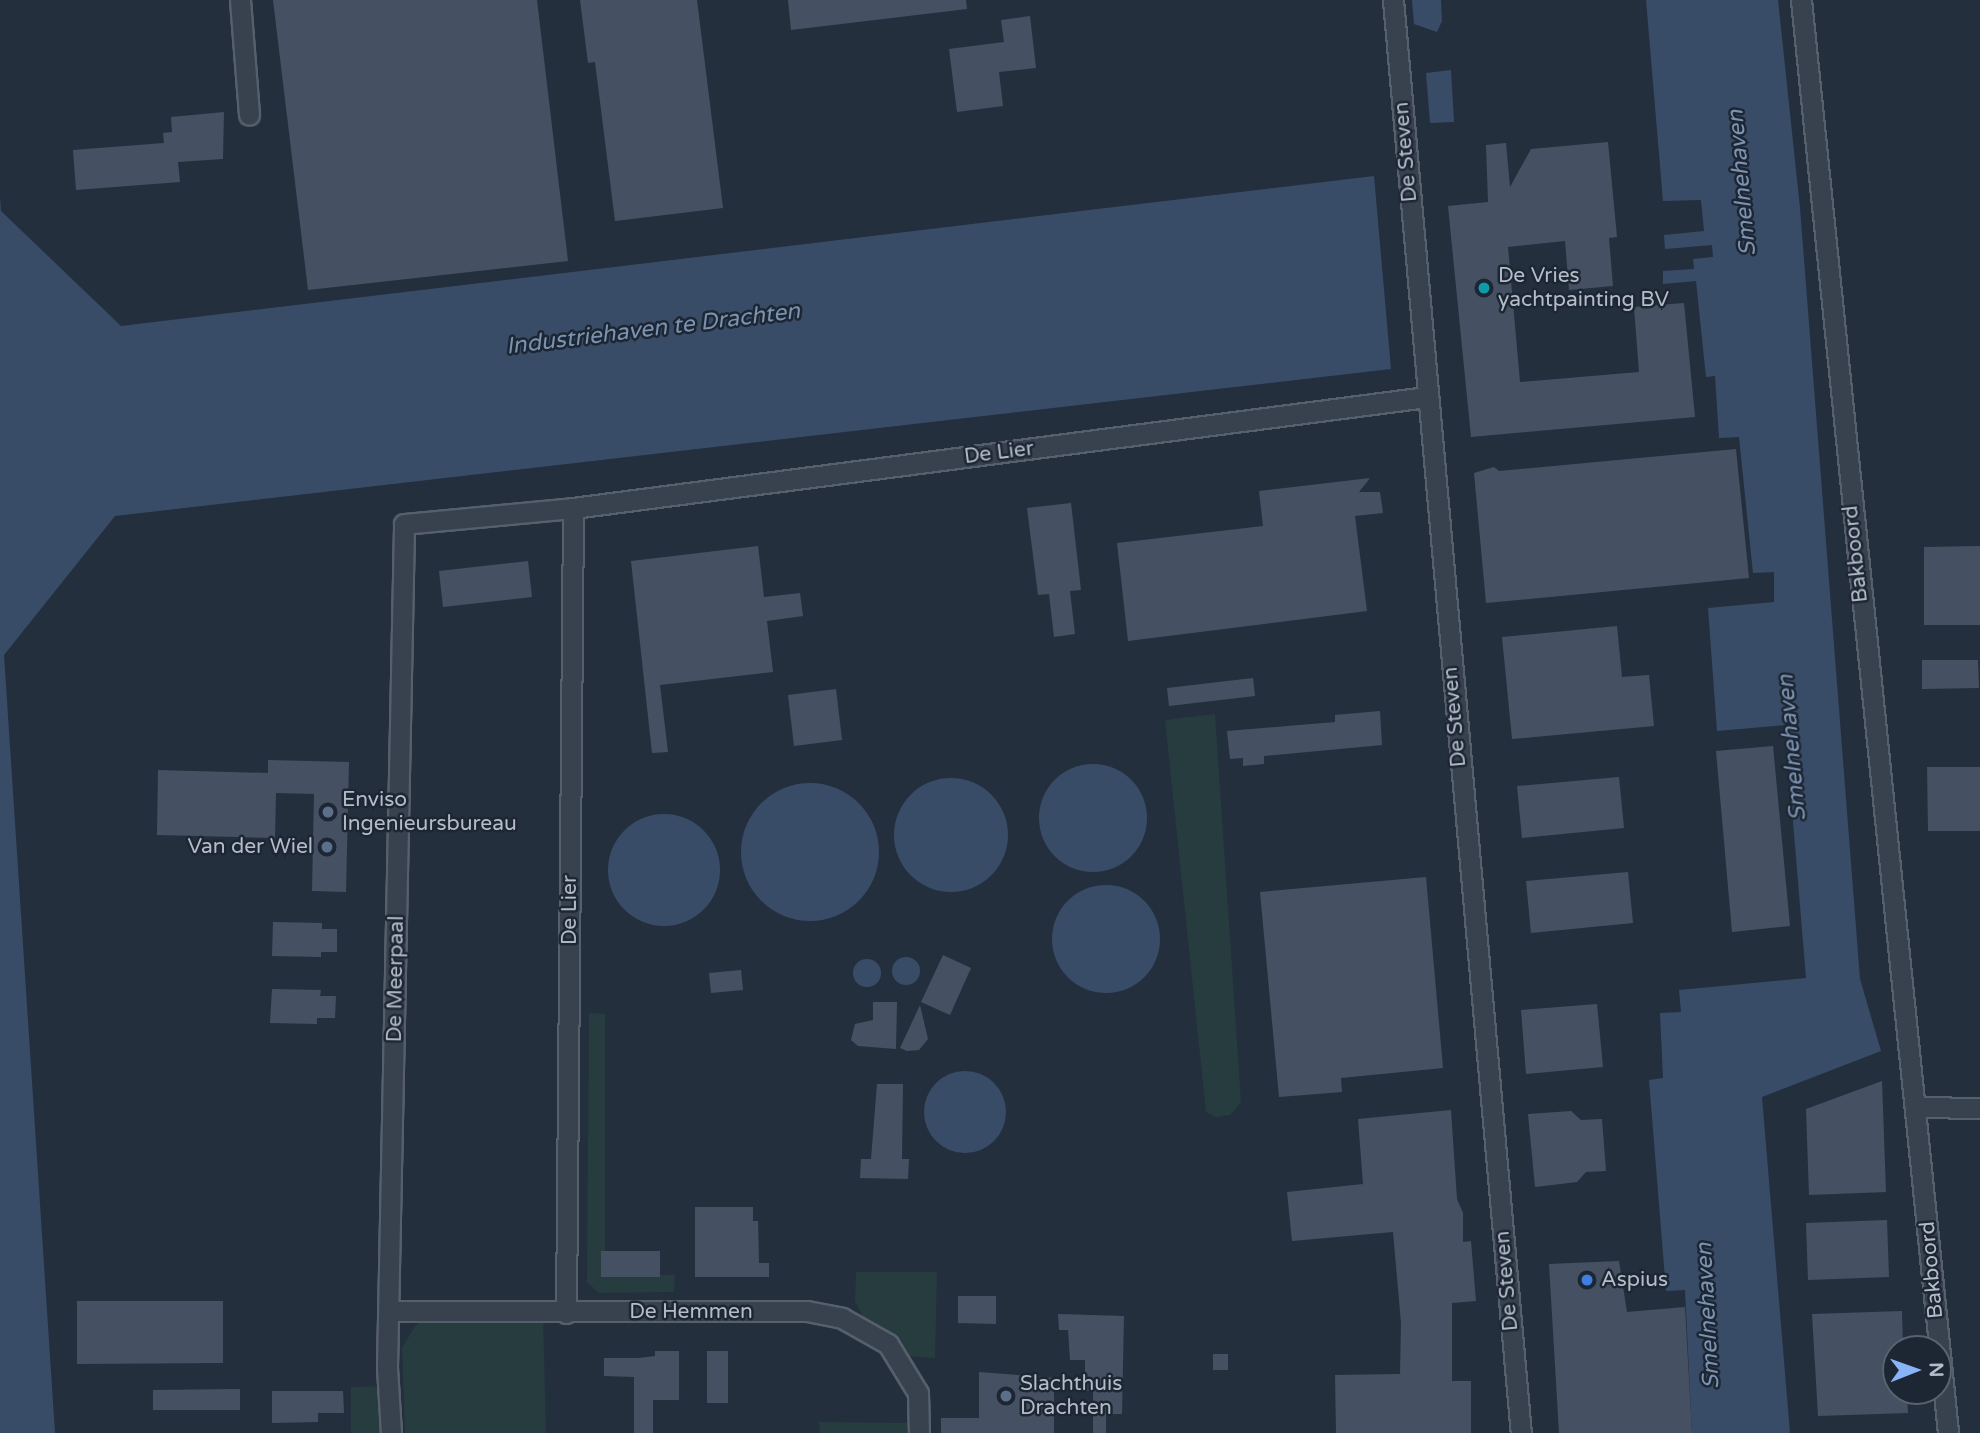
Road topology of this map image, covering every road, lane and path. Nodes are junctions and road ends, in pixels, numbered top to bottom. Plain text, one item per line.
1 (240, 0) edge
2 (1393, 0) edge
3 (1801, 0) edge
4 (249, 115) dead end
5 (1426, 397) junction
6 (573, 508) junction
7 (404, 524) joint
8 (1917, 1107) junction
9 (1980, 1108) edge
10 (389, 1311) junction
11 (566, 1313) junction
12 (391, 1433) edge
13 (919, 1433) edge
14 (1521, 1433) edge
15 (1948, 1433) edge

1 - 4 street
2 - 5 street, De Steven
3 - 8 street, Bakboord
5 - 6 street, De Lier
5 - 14 street, De Steven
6 - 7 street, De Lier
6 - 11 street, De Lier
7 - 10 street, De Meerpaal
8 - 9 street
8 - 15 street, Bakboord
10 - 11 street, De Hemmen
10 - 12 street, De Meerpaal
11 - 13 street, De Hemmen

